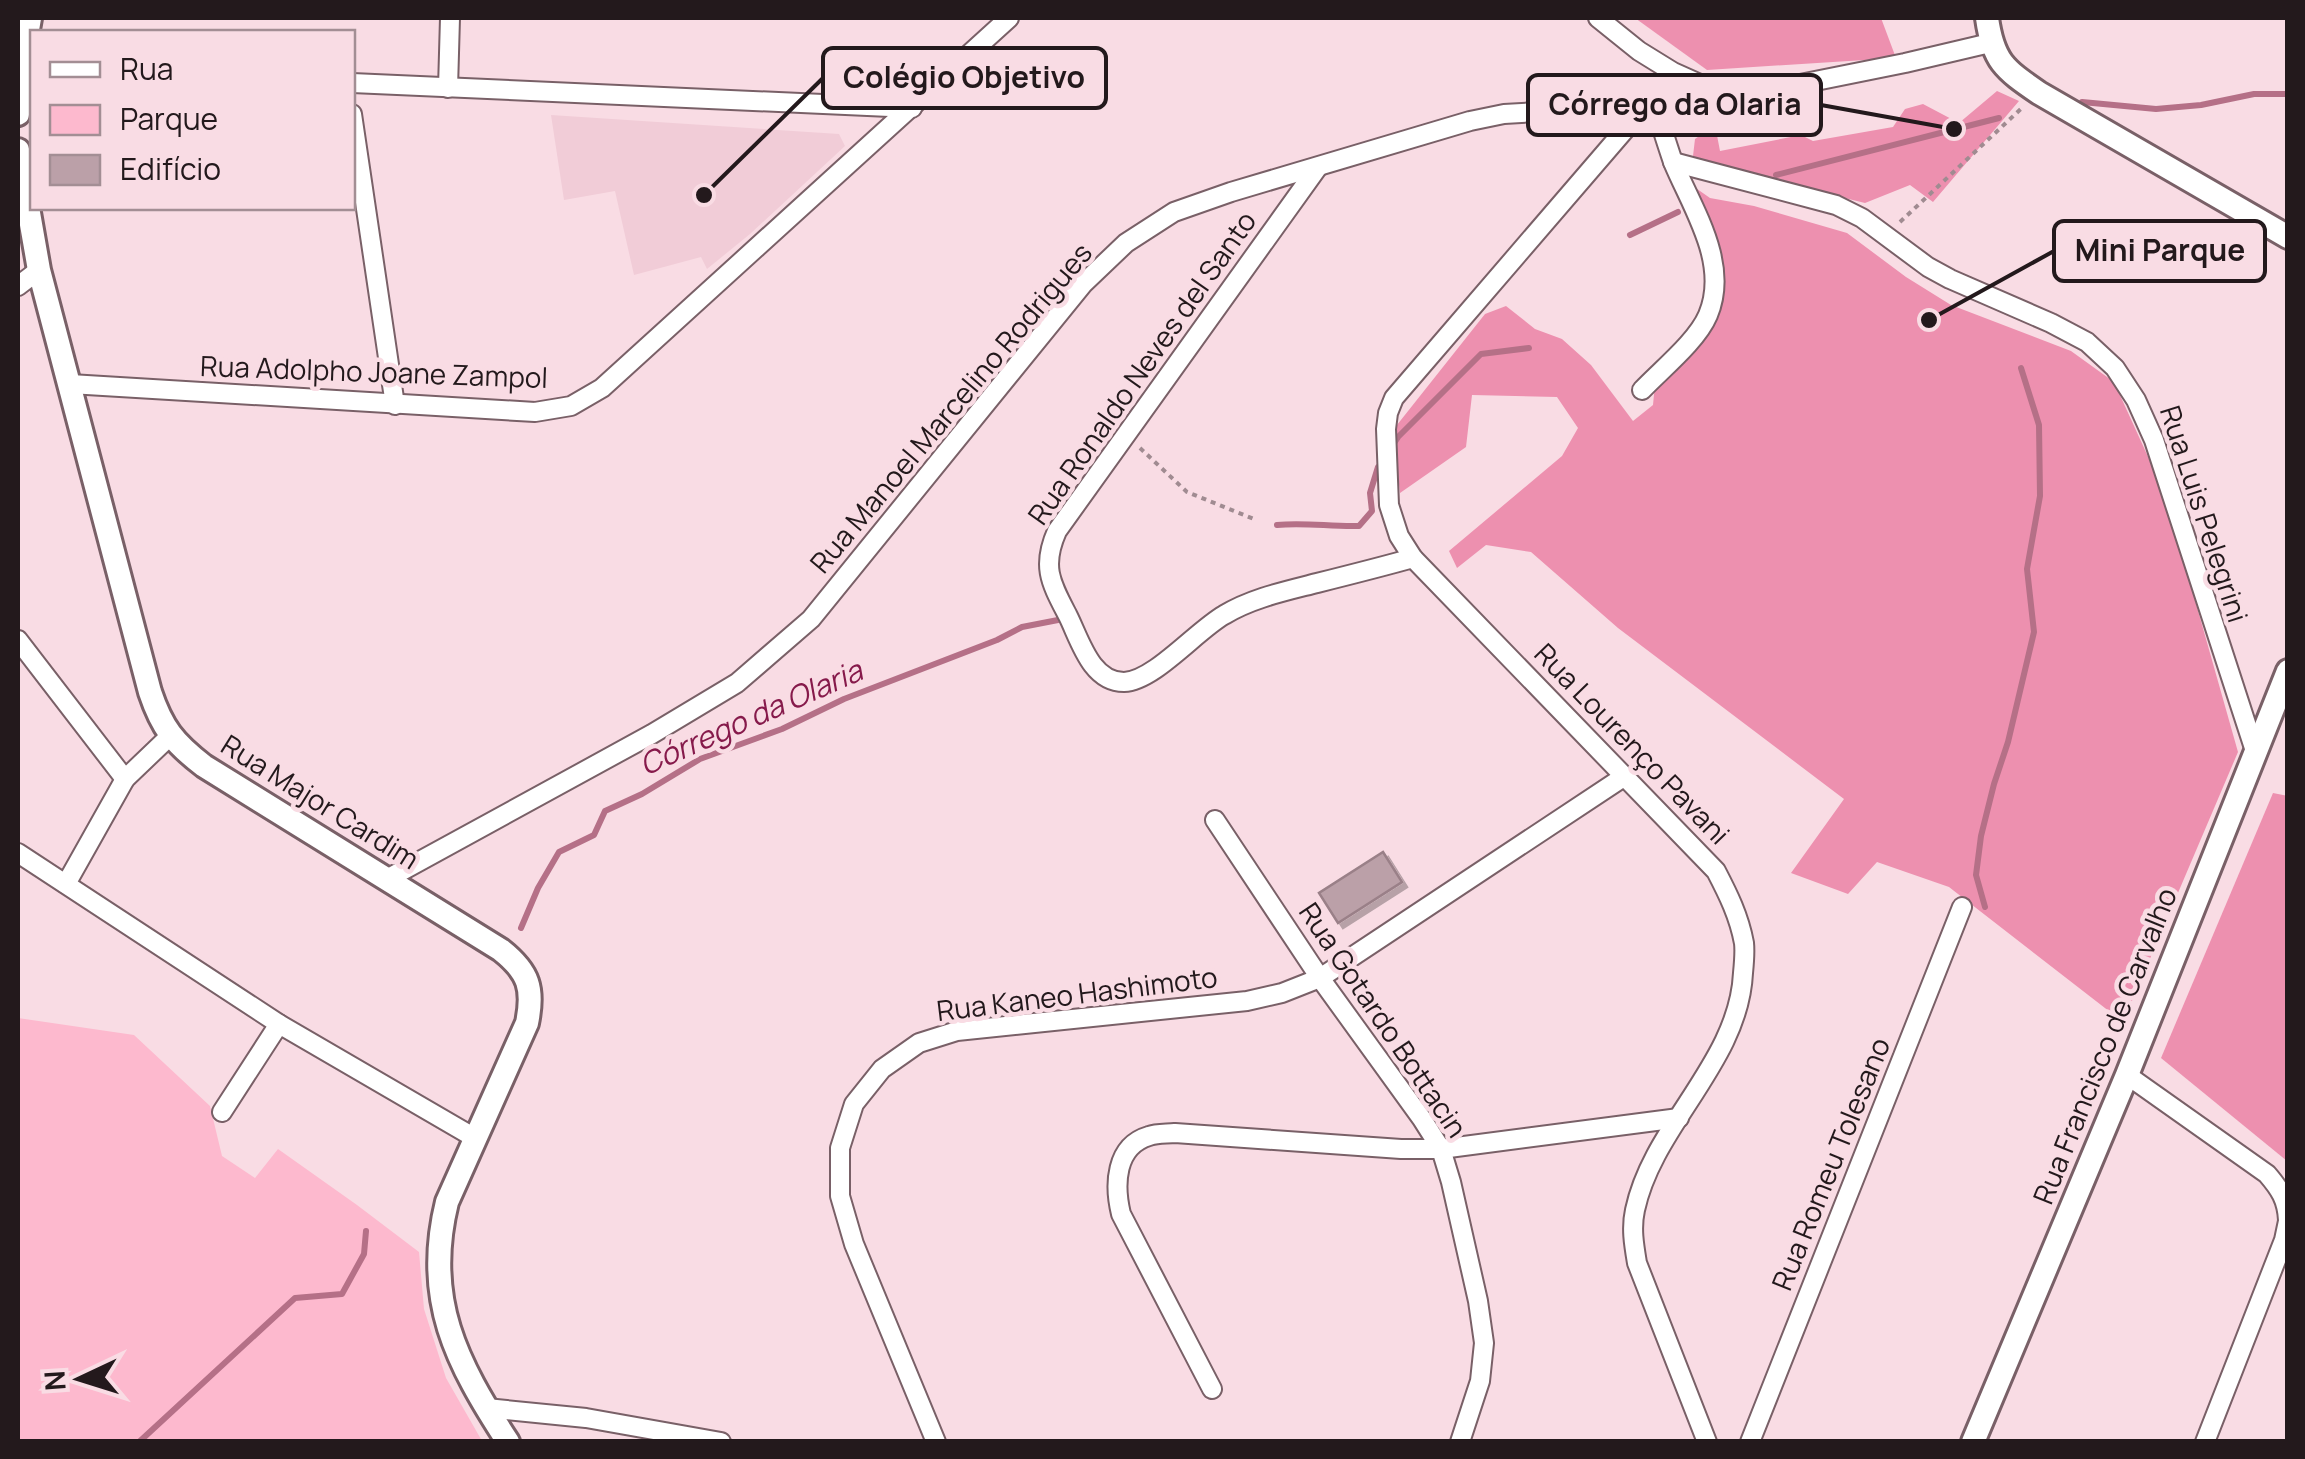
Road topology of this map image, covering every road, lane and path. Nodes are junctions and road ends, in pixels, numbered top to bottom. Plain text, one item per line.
1 (30, 18) edge
2 (450, 18) edge
3 (1009, 18) edge
4 (1598, 18) edge
5 (1987, 18) edge
6 (1990, 42) junction
7 (27, 65) edge
8 (355, 83) edge
9 (448, 88) junction
10 (2039, 93) junction
11 (1731, 98) junction
12 (912, 108) junction
13 (18, 114) edge
14 (1634, 118) junction
15 (1658, 118) junction
16 (355, 134) edge
17 (18, 150) edge
18 (1674, 162) junction
19 (1318, 166) junction
20 (1886, 235) junction
21 (2288, 237) edge
22 (39, 270) junction
23 (18, 286) edge
24 (70, 384) junction
25 (1642, 390) dead end
26 (396, 405) junction
27 (1126, 434) junction
28 (1254, 518) dead end
29 (1413, 558) junction
30 (18, 640) edge
31 (2288, 671) edge
32 (170, 736) junction
33 (2255, 751) junction
34 (1625, 776) junction
35 (125, 780) junction
36 (1215, 820) dead end
37 (18, 853) edge
38 (387, 878) junction
39 (66, 884) junction
40 (1962, 907) dead end
41 (1320, 978) junction
42 (278, 1024) junction
43 (2127, 1075) junction
44 (222, 1112) dead end
45 (1679, 1118) junction
46 (475, 1138) junction
47 (1441, 1149) junction
48 (2288, 1220) edge
49 (1212, 1389) dead end
50 (486, 1408) junction
51 (508, 1442) edge
52 (721, 1442) edge
53 (936, 1442) edge
54 (1460, 1442) edge
55 (1707, 1442) edge
56 (1750, 1442) edge
57 (1973, 1442) edge
58 (2205, 1442) edge

1 - 7 street
2 - 9 street
3 - 12 street, Rua Adolpho Joane Zampol
4 - 11 street
5 - 6 street
6 - 10 street
6 - 11 street, Rua Manoel Marcelino Rodrigues
7 - 13 street
8 - 9 street
9 - 12 street
10 - 20 path
10 - 21 street
11 - 15 street, Rua Manoel Marcelino Rodrigues
12 - 26 street, Rua Adolpho Joane Zampol
14 - 15 street, Rua Manoel Marcelino Rodrigues
14 - 19 street, Rua Manoel Marcelino Rodrigues
14 - 29 street, Rua Lourenço Pavani
15 - 18 street
16 - 26 street
17 - 22 street, Rua Major Cardim
18 - 20 street, Rua Luis Pelegrini
18 - 25 street
19 - 27 street, Rua Ronaldo Neves del Santo
19 - 38 street, Rua Manoel Marcelino Rodrigues
20 - 33 street, Rua Luis Pelegrini
22 - 23 street
22 - 24 street, Rua Major Cardim
24 - 26 street, Rua Adolpho Joane Zampol
24 - 32 street, Rua Major Cardim
27 - 28 path
27 - 29 street, Rua Ronaldo Neves del Santo
29 - 34 street, Rua Lourenço Pavani
30 - 35 street
31 - 33 street, Rua Francisco de Carvalho
32 - 35 street
32 - 38 street, Rua Major Cardim
33 - 43 street, Rua Francisco de Carvalho
34 - 41 street, Rua Kaneo Hashimoto
34 - 45 street, Rua Lourenço Pavani
35 - 39 street
36 - 41 street, Rua Gotardo Bottacin
37 - 39 street
38 - 46 street, Rua Major Cardim
39 - 42 street
40 - 56 street, Rua Romeu Tolesano
41 - 47 street, Rua Gotardo Bottacin
41 - 53 street, Rua Kaneo Hashimoto
42 - 44 street
42 - 46 street
43 - 48 street
43 - 57 street, Rua Francisco de Carvalho
45 - 47 street
45 - 55 street, Rua Lourenço Pavani
46 - 50 street, Rua Major Cardim
47 - 49 street
47 - 54 street, Rua Gotardo Bottacin
48 - 58 street
50 - 51 street, Rua Major Cardim
50 - 52 street

